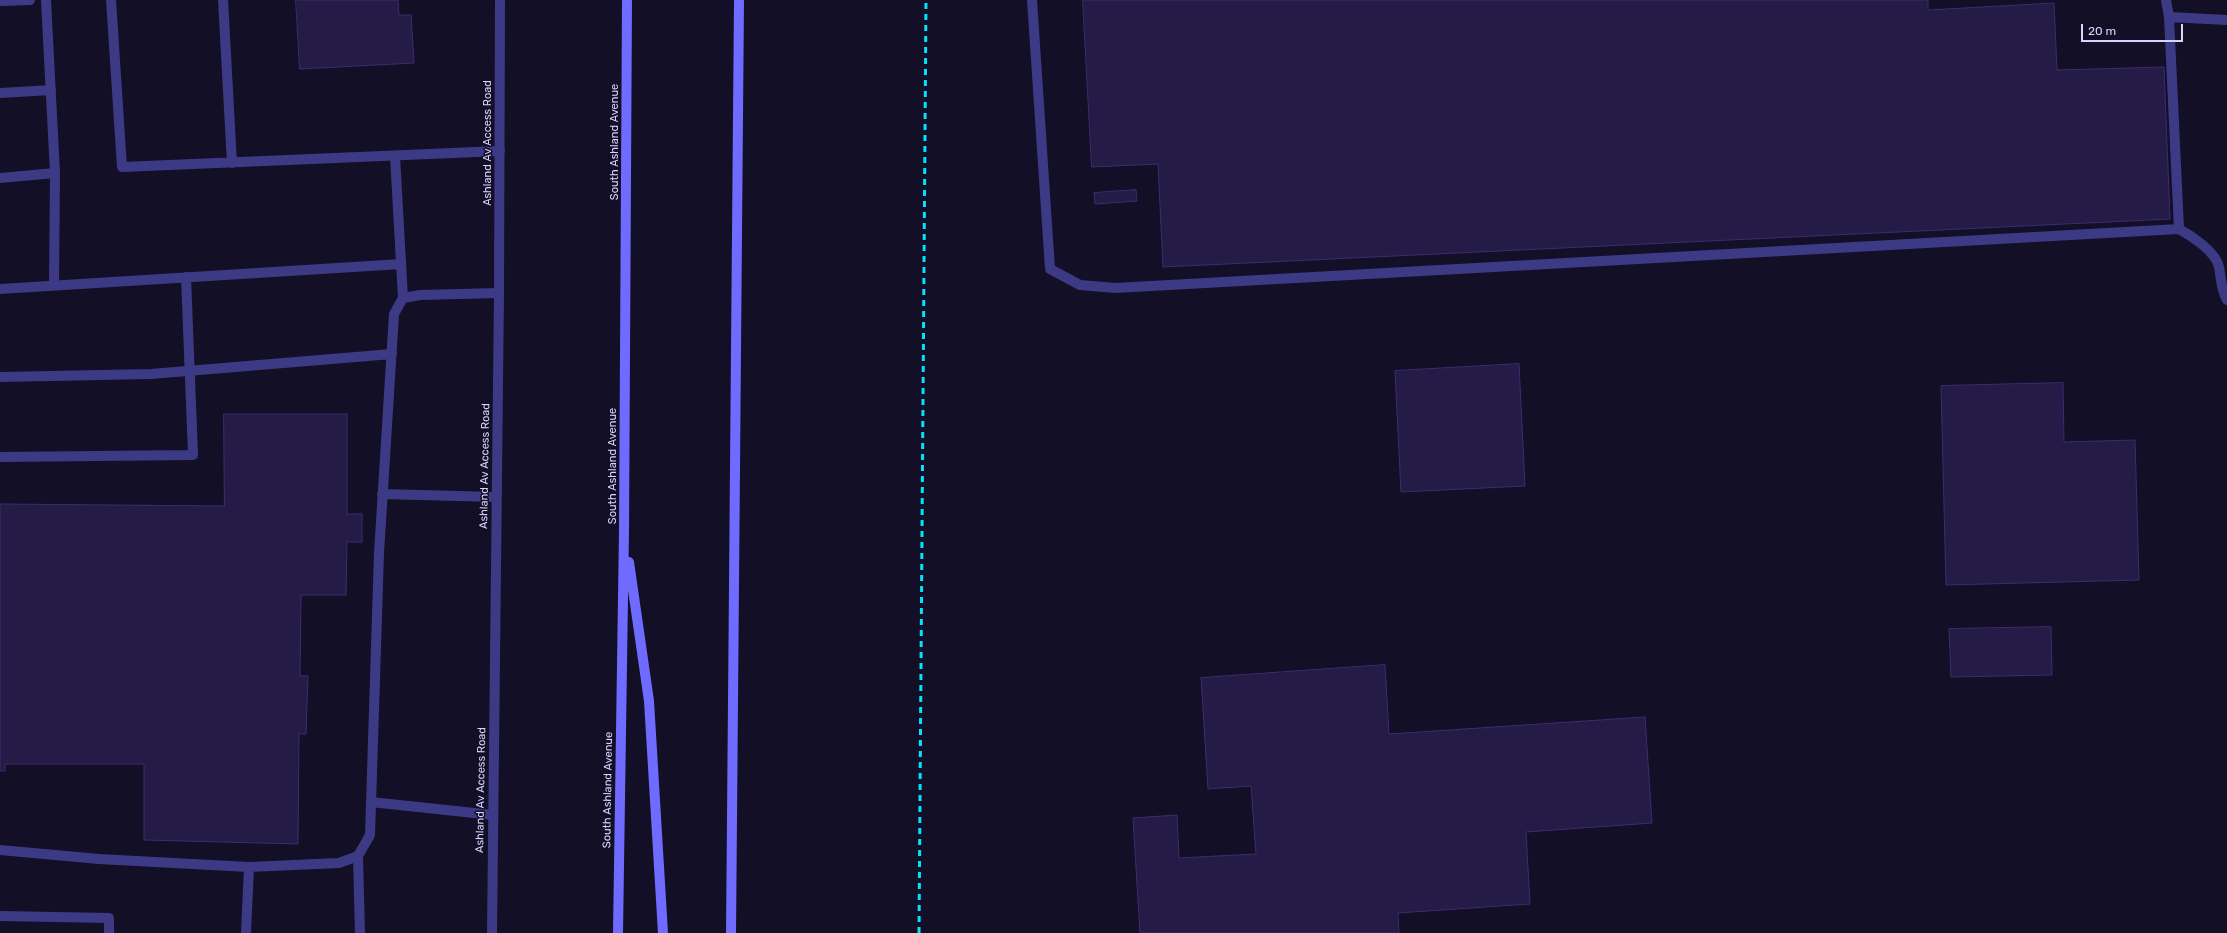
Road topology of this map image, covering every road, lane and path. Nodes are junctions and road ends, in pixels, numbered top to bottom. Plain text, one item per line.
1 (30, 0) edge
2 (46, 0) edge
3 (111, 0) edge
4 (224, 0) edge
5 (500, 0) edge
6 (627, 0) edge
7 (739, 0) edge
8 (1032, 0) edge
9 (2166, 0) edge
10 (0, 1) edge
11 (2169, 17) junction
12 (2227, 20) edge
13 (51, 90) junction
14 (0, 93) edge
15 (500, 151) junction
16 (395, 156) junction
17 (232, 163) junction
18 (54, 173) junction
19 (0, 178) edge
20 (2179, 229) junction
21 (401, 264) junction
22 (186, 277) junction
23 (54, 285) junction
24 (0, 289) edge
25 (499, 293) junction
26 (403, 298) junction
27 (2227, 300) edge
28 (392, 354) junction
29 (191, 371) junction
30 (0, 377) edge
31 (0, 456) edge
32 (382, 494) junction
33 (496, 496) junction
34 (624, 530) junction
35 (371, 802) junction
36 (493, 815) junction
37 (0, 850) edge
38 (358, 856) junction
39 (249, 866) junction
40 (0, 916) edge
41 (108, 933) edge
42 (246, 933) edge
43 (360, 933) edge
44 (492, 933) edge
45 (618, 933) edge
46 (663, 933) edge
47 (731, 933) edge

1 - 10 street
2 - 13 street
3 - 17 street
4 - 17 street
5 - 15 street, Ashland Av Access Road
6 - 34 main road, South Ashland Avenue
7 - 47 main road
8 - 20 street
9 - 11 street
11 - 12 street
11 - 20 street
13 - 14 street
13 - 18 street
15 - 16 street
15 - 25 street, Ashland Av Access Road
16 - 17 street
16 - 21 street
18 - 19 street
18 - 23 street
20 - 27 street
21 - 22 street
21 - 26 street
22 - 23 street
22 - 29 street
23 - 24 street
25 - 26 street
25 - 33 street, Ashland Av Access Road
26 - 28 street
28 - 29 street
28 - 32 street
29 - 30 street
29 - 31 street
32 - 33 street
32 - 35 street
33 - 36 street, Ashland Av Access Road
34 - 45 main road, South Ashland Avenue
34 - 46 main road
35 - 36 street
35 - 38 street
36 - 44 street, Ashland Av Access Road
37 - 39 street
38 - 39 street
38 - 43 street
39 - 42 street
40 - 41 street

